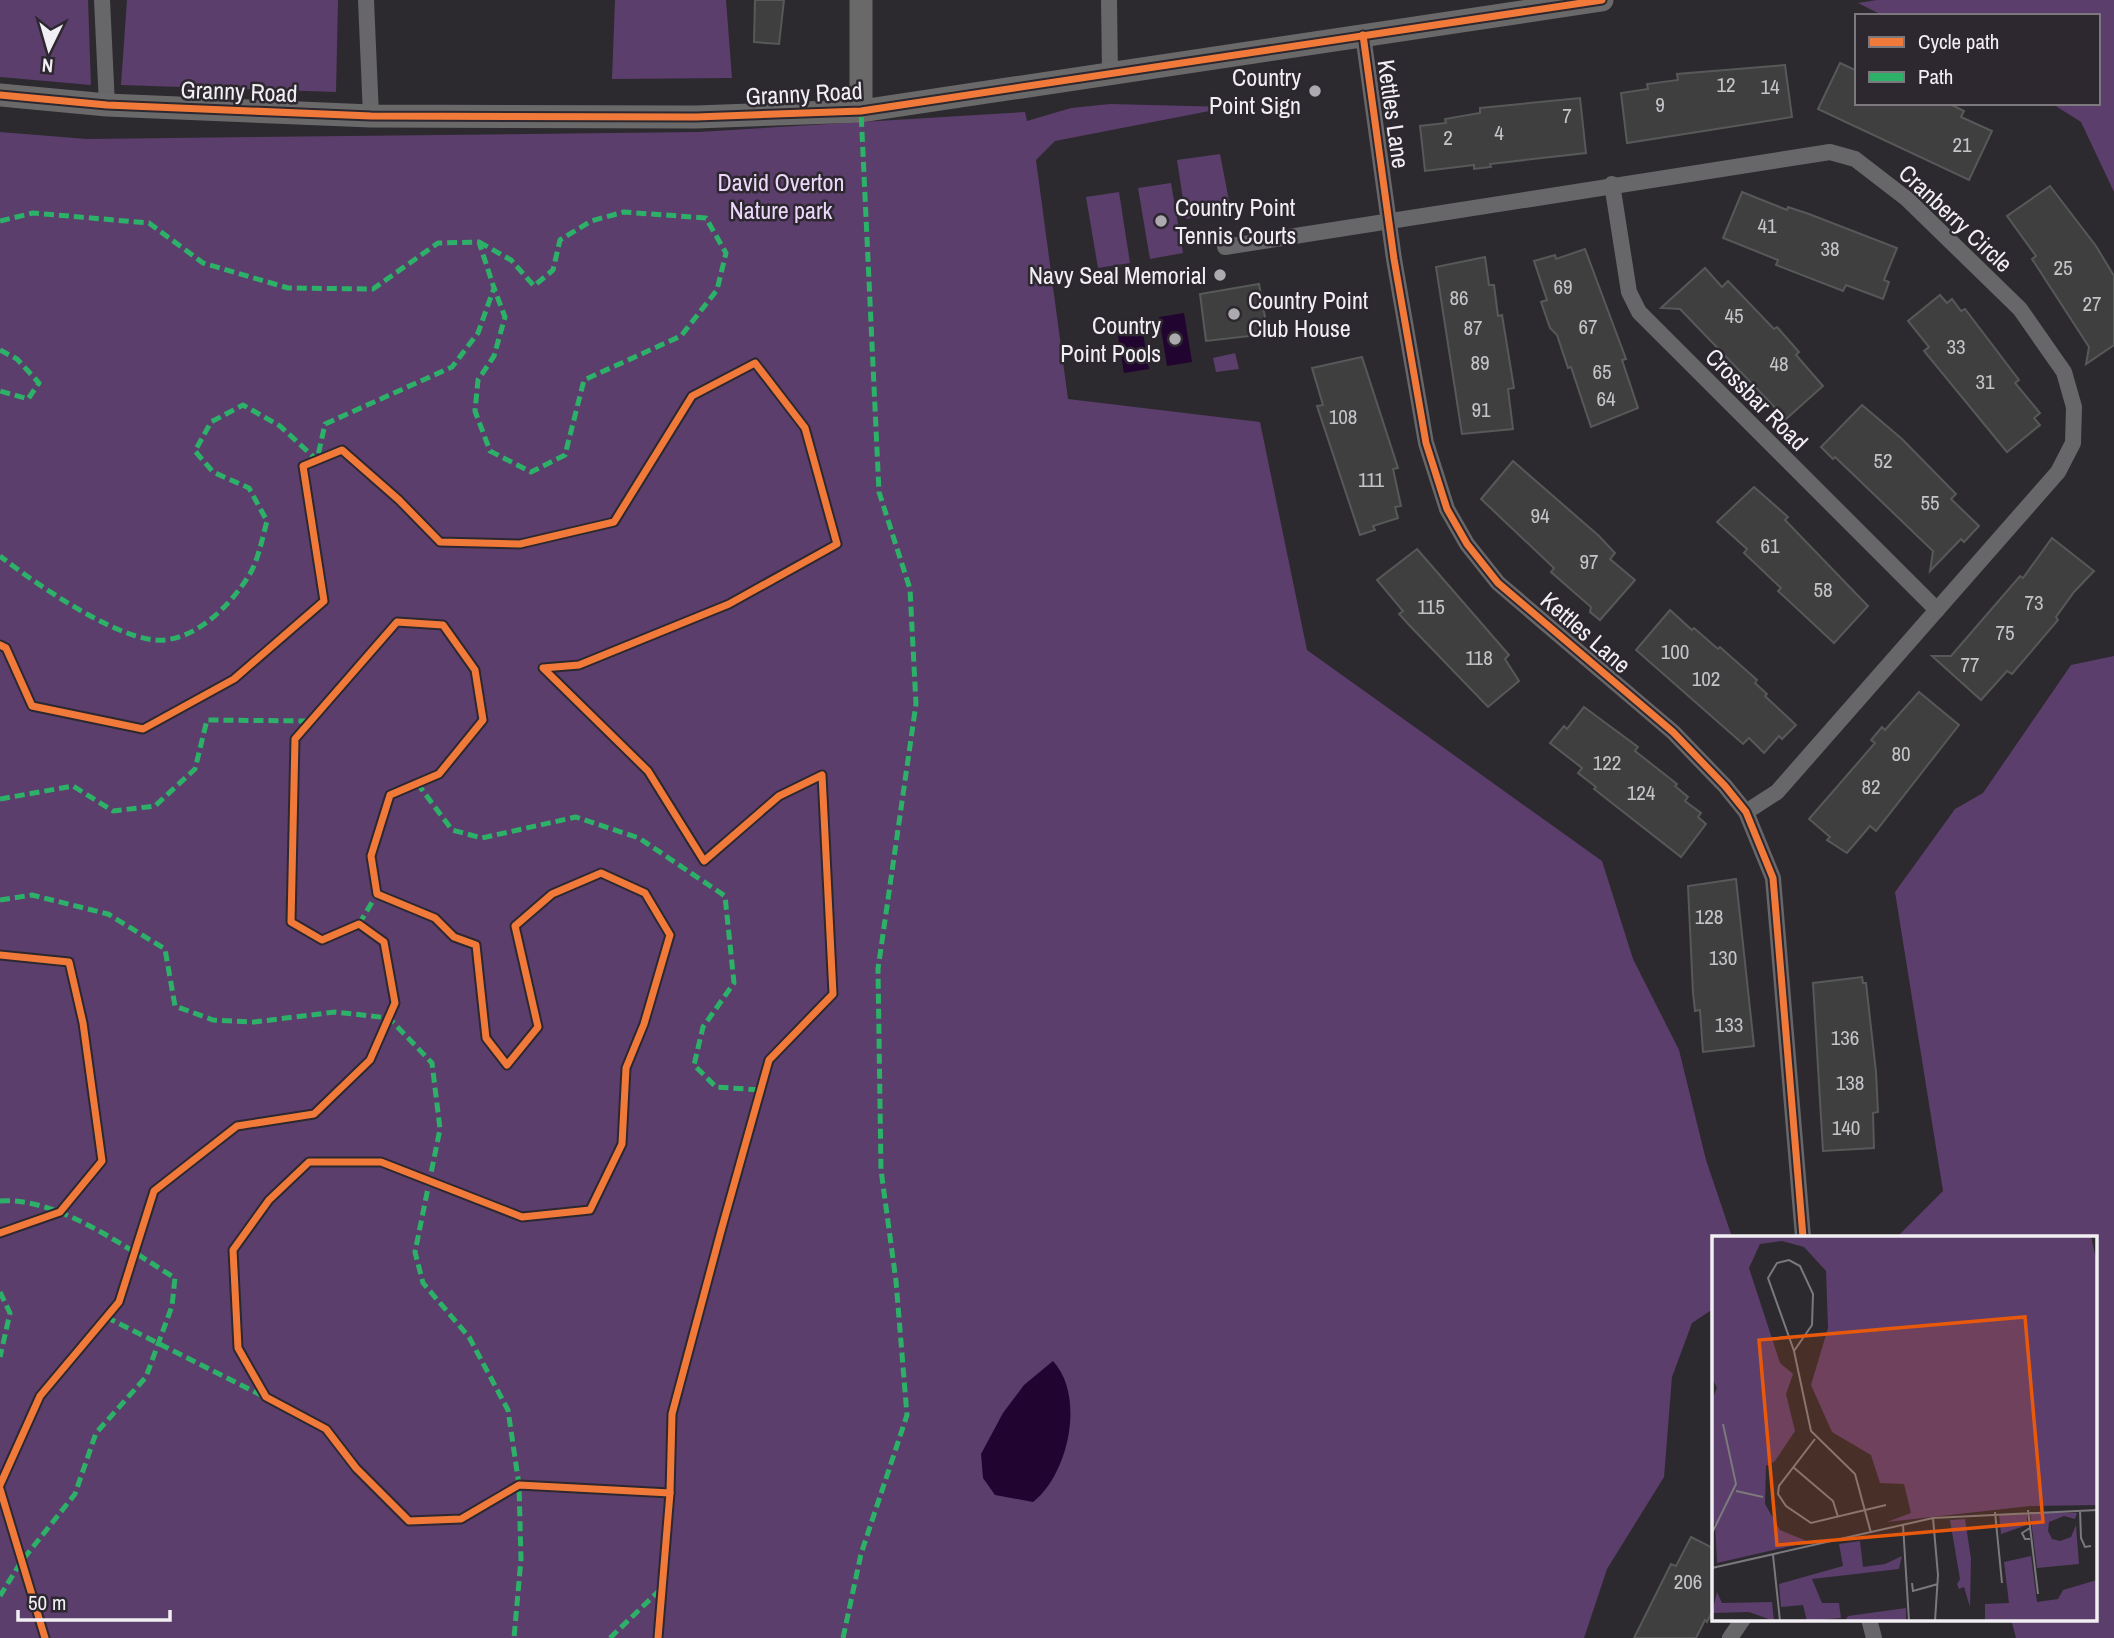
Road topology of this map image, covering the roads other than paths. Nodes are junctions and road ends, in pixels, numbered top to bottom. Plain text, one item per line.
1 (103, 0) edge
2 (366, 0) edge
3 (861, 0) edge
4 (1109, 0) edge
5 (1602, 0) edge
6 (1363, 34) junction
7 (1110, 73) junction
8 (0, 94) edge
9 (107, 104) junction
10 (861, 111) junction
11 (371, 116) junction
12 (1612, 184) junction
13 (1390, 223) junction
14 (1225, 247) dead end
15 (1937, 610) junction
16 (1746, 812) junction
17 (1802, 1236) edge
18 (1742, 1620) edge
19 (1869, 1620) edge
20 (1730, 1638) edge
21 (1874, 1638) edge

1 - 9 street
2 - 11 street
3 - 10 street
4 - 7 street
5 - 6 street, Granny Road
6 - 7 street, Granny Road
6 - 13 street, Kettles Lane
7 - 10 street, Granny Road
8 - 9 street, Granny Road
9 - 11 street, Granny Road
10 - 11 street, Granny Road
12 - 13 street, Cranberry Circle
12 - 15 street, Crossbar Road
12 - 15 street, Cranberry Circle
13 - 14 street, Cranberry Circle
13 - 16 street, Kettles Lane
15 - 16 street, Cranberry Circle
16 - 17 street, Kettles Lane
18 - 20 street
19 - 21 street

